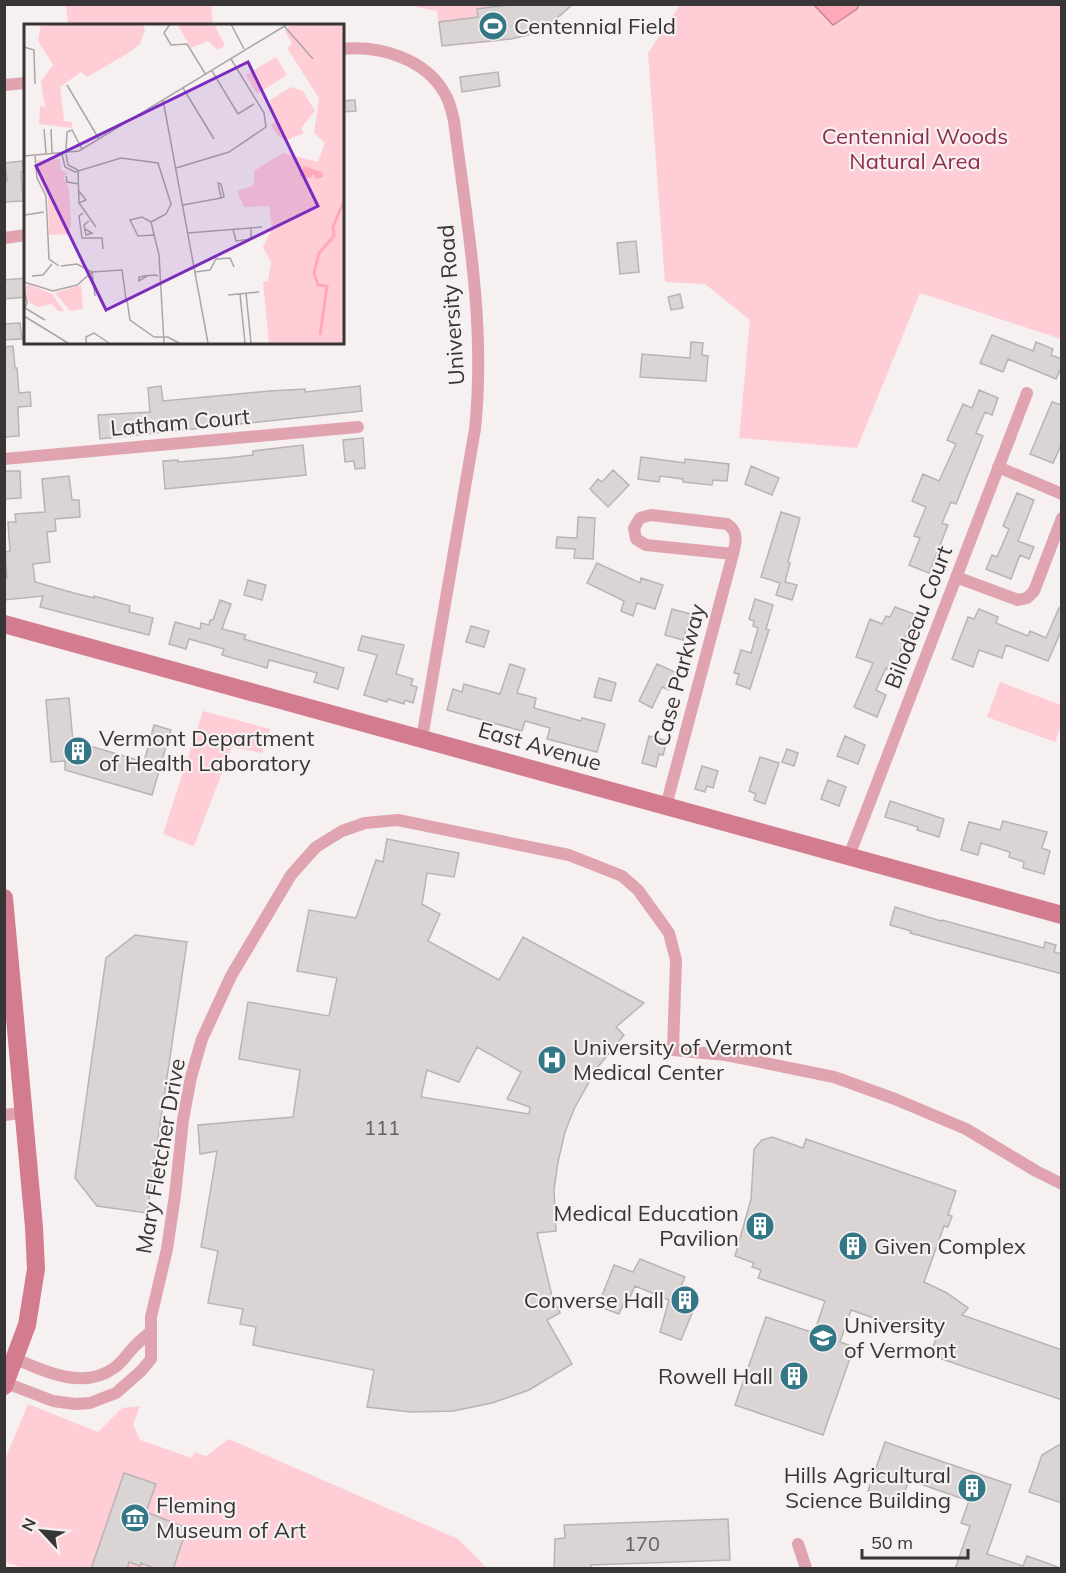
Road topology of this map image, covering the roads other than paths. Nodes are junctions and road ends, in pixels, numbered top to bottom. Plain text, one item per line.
1 (344, 49) edge
2 (24, 83) edge
3 (4, 86) edge
4 (24, 235) edge
5 (4, 238) edge
6 (1027, 393) dead end
7 (358, 427) dead end
8 (4, 459) edge
9 (998, 467) junction
10 (1062, 494) edge
11 (1062, 518) edge
12 (733, 554) junction
13 (956, 577) junction
14 (4, 624) edge
15 (422, 738) junction
16 (666, 806) junction
17 (849, 856) junction
18 (4, 898) edge
19 (1062, 915) edge
20 (23, 1113) junction
21 (4, 1115) edge
22 (1062, 1184) edge
23 (150, 1332) junction
24 (16, 1359) junction
25 (5, 1384) edge
26 (798, 1544) dead end
27 (806, 1569) edge

1 - 15 street, University Road
2 - 3 street
4 - 5 street
6 - 9 street, Bilodeau Court
7 - 8 street, Latham Court
9 - 10 street
9 - 13 street, Bilodeau Court
11 - 13 street
12 - 12 street, Case Parkway
12 - 16 street, Case Parkway
13 - 17 street, Bilodeau Court
14 - 15 main road, East Avenue
15 - 16 main road, East Avenue
16 - 17 main road, East Avenue
17 - 19 main road, East Avenue
18 - 20 main road
20 - 21 street
20 - 24 main road
22 - 23 street, Mary Fletcher Drive
23 - 24 street
23 - 25 street, Mary Fletcher Drive
24 - 25 main road
26 - 27 street

